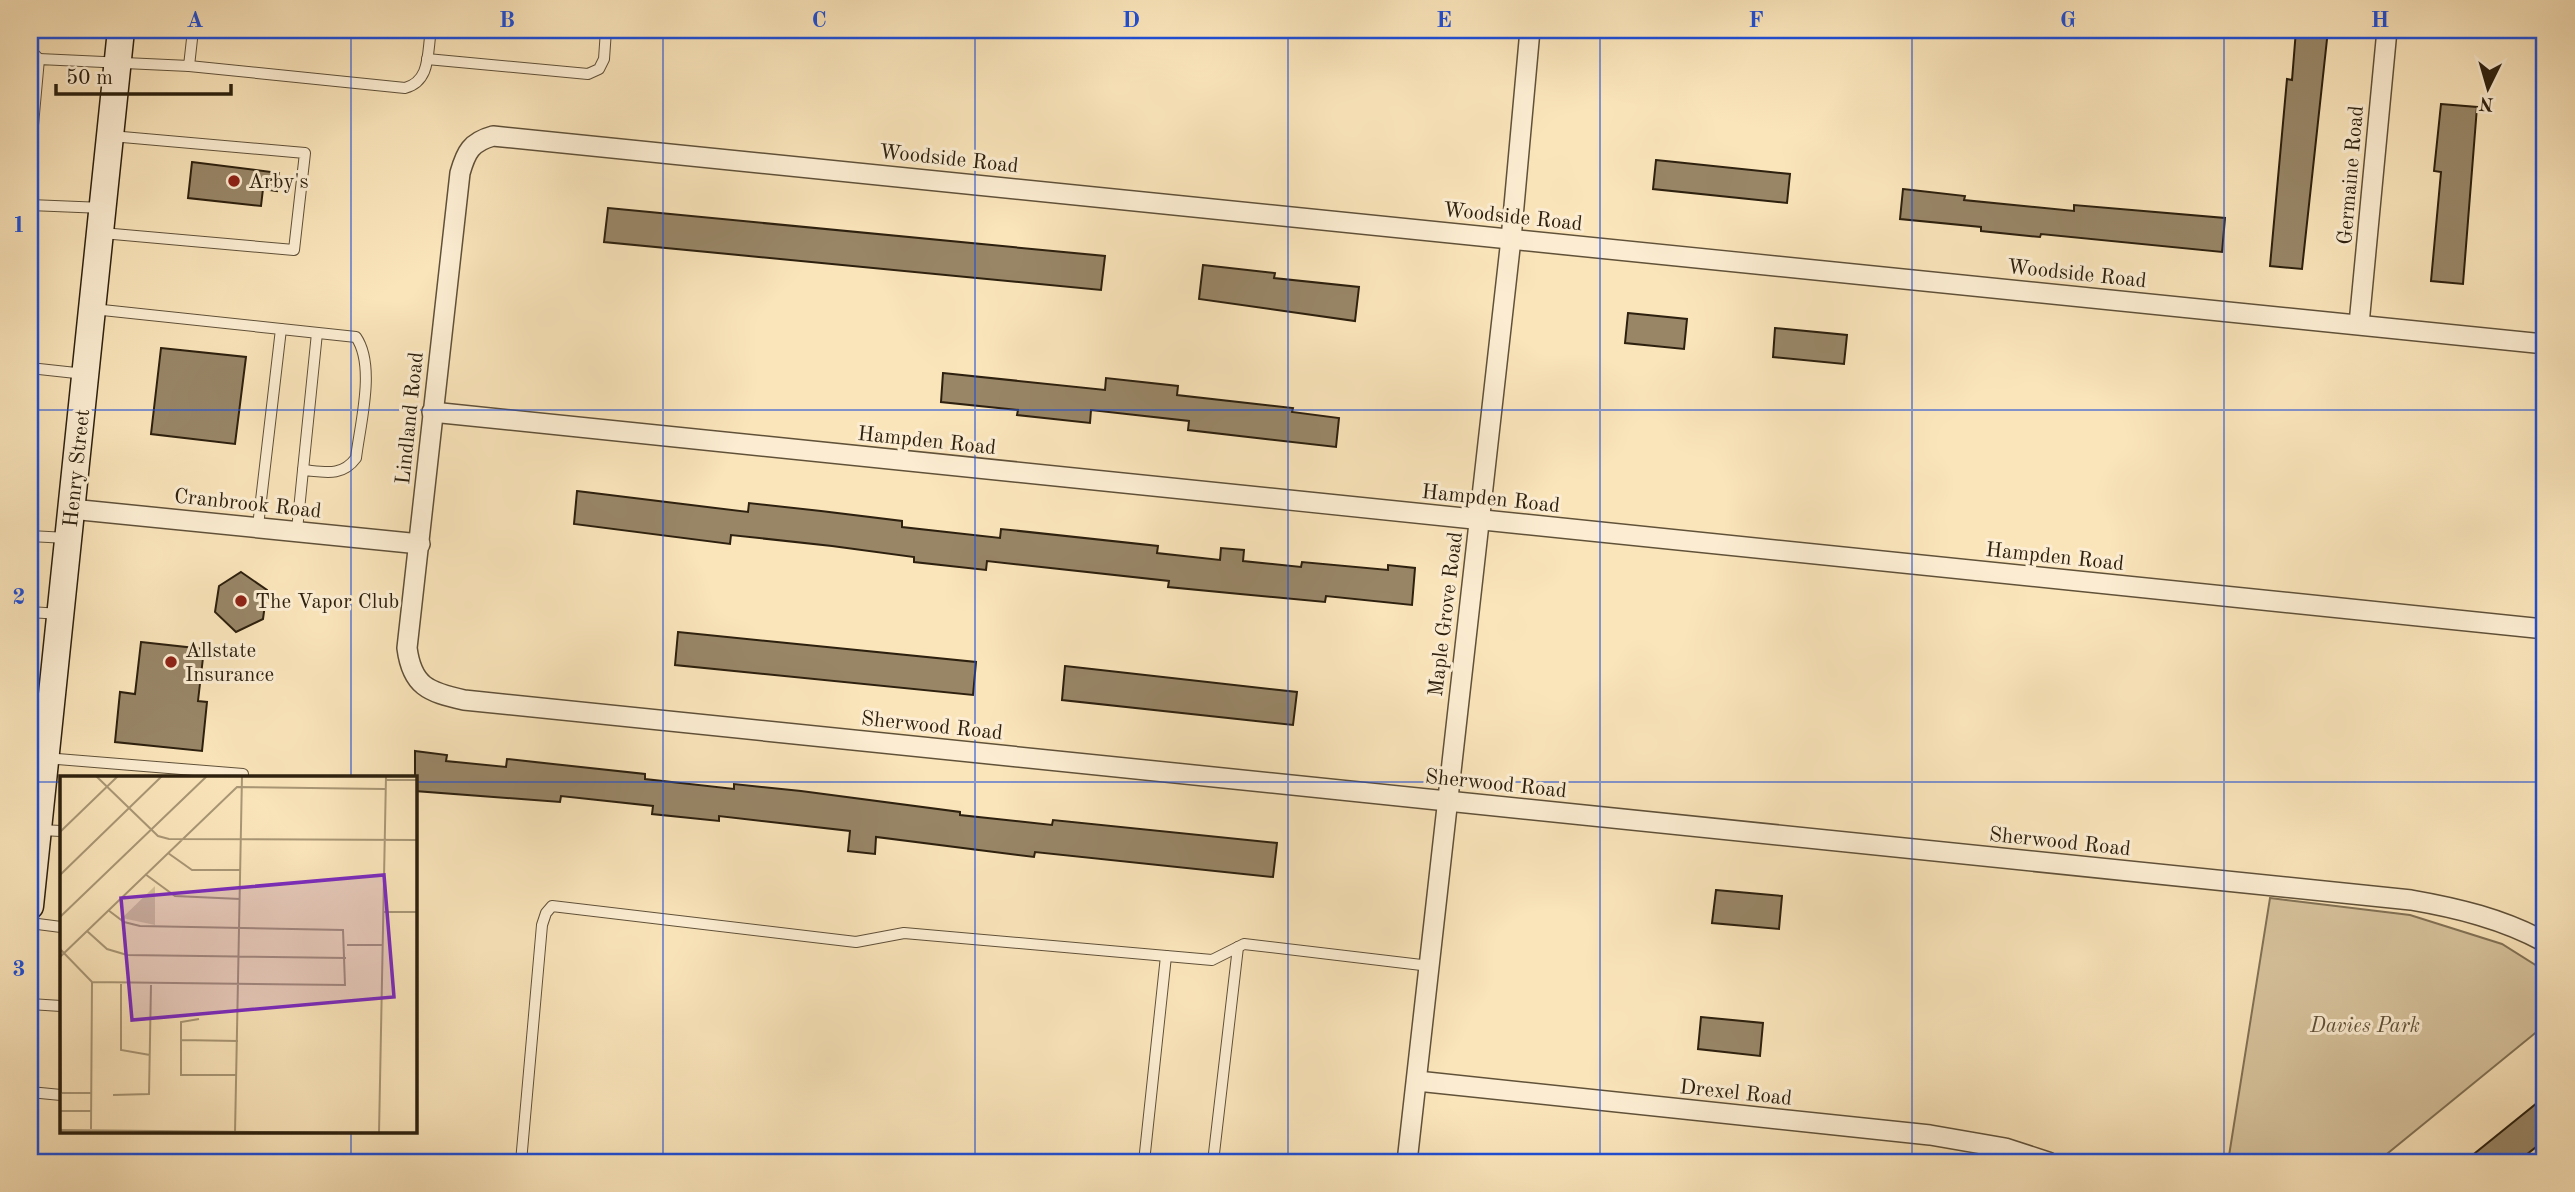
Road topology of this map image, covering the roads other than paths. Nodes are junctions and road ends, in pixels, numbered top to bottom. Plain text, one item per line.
1 (121, 30) edge
2 (193, 30) edge
3 (431, 30) edge
4 (606, 30) edge
5 (1530, 30) edge
6 (2387, 30) edge
7 (30, 50) edge
8 (39, 59) junction
9 (426, 59) junction
10 (118, 61) junction
11 (189, 66) junction
12 (111, 136) junction
13 (477, 140) joint
14 (30, 158) edge
15 (30, 205) edge
16 (103, 220) junction
17 (1511, 239) junction
18 (92, 308) junction
19 (2359, 324) junction
20 (281, 329) junction
21 (317, 333) junction
22 (2545, 344) edge
23 (30, 368) edge
24 (86, 374) junction
25 (432, 412) junction
26 (303, 470) junction
27 (71, 509) junction
28 (1479, 520) junction
29 (258, 526) junction
30 (297, 530) junction
31 (30, 536) edge
32 (68, 538) junction
33 (420, 544) junction
34 (30, 612) edge
35 (60, 614) junction
36 (2545, 629) edge
37 (437, 694) joint
38 (45, 758) junction
39 (243, 774) dead end
40 (1447, 801) junction
41 (43, 830) edge
42 (30, 905) edge
43 (30, 923) edge
44 (60, 927) edge
45 (2545, 942) edge
46 (1238, 947) junction
47 (1166, 956) junction
48 (1430, 966) junction
49 (30, 1004) edge
50 (60, 1006) edge
51 (1417, 1081) junction
52 (30, 1092) edge
53 (60, 1095) edge
54 (521, 1162) edge
55 (1144, 1162) edge
56 (1213, 1162) edge
57 (1408, 1162) edge
58 (2048, 1162) edge

1 - 10 main road, Henry Street
2 - 11 lane
3 - 9 lane
4 - 9 lane
5 - 17 street, Maple Grove Road
6 - 19 street, Germaine Road
7 - 8 lane
8 - 10 lane
8 - 14 lane
9 - 11 lane
10 - 11 lane
10 - 12 main road, Henry Street
12 - 16 main road, Henry Street
12 - 16 lane
13 - 17 street, Woodside Road
13 - 25 street, Lindland Road
15 - 16 lane
16 - 18 main road, Henry Street
17 - 19 street, Woodside Road
17 - 28 street, Maple Grove Road
18 - 20 lane
18 - 24 main road, Henry Street
19 - 22 street, Woodside Road
20 - 21 lane
20 - 29 lane
21 - 26 lane
21 - 26 lane
23 - 24 lane
24 - 27 main road, Henry Street
25 - 28 street, Hampden Road
25 - 33 street, Lindland Road
26 - 30 lane
27 - 29 street, Cranbrook Road
27 - 32 main road, Henry Street
28 - 36 street, Hampden Road
28 - 40 street, Maple Grove Road
29 - 30 street, Cranbrook Road
30 - 33 street, Cranbrook Road
31 - 32 lane
32 - 35 main road, Henry Street
33 - 37 street, Lindland Road
34 - 35 lane
35 - 38 main road, Henry Street
37 - 40 street, Sherwood Road
38 - 39 lane
38 - 41 main road, Henry Street
40 - 45 street, Sherwood Road
40 - 48 street, Maple Grove Road
41 - 42 main road, Henry Street
43 - 44 lane
46 - 47 lane
46 - 48 lane
46 - 56 lane
47 - 54 lane
47 - 55 lane
48 - 51 street, Maple Grove Road
49 - 50 lane
51 - 57 street, Maple Grove Road
51 - 58 street, Drexel Road
52 - 53 lane

